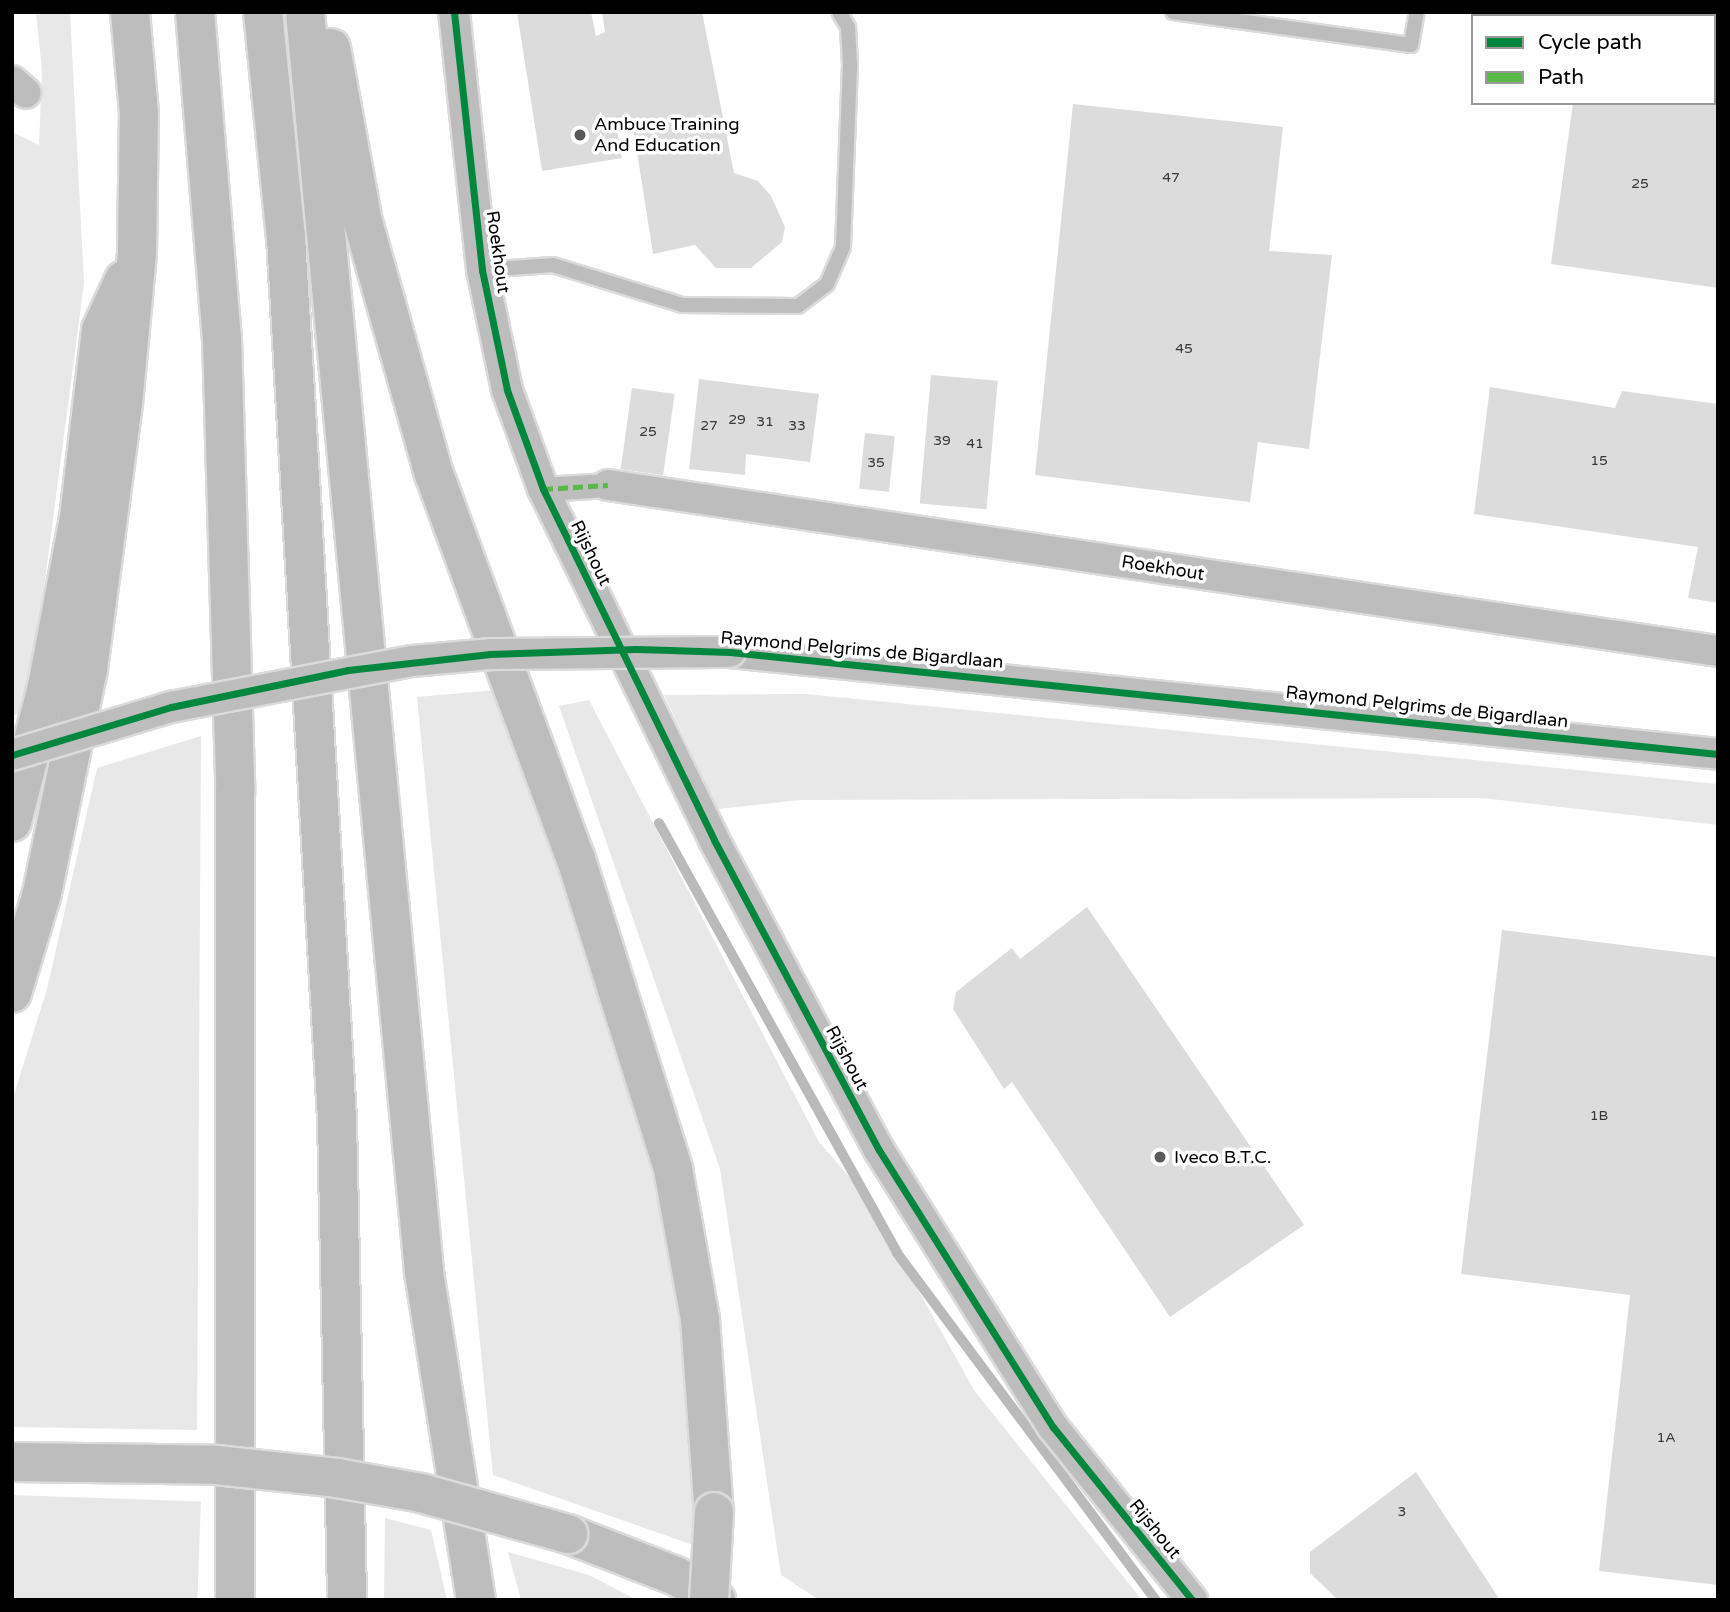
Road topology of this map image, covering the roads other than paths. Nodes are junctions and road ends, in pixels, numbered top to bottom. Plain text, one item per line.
1 (130, 12) edge
2 (195, 12) edge
3 (263, 12) edge
4 (305, 12) edge
5 (323, 12) edge
6 (454, 12) edge
7 (839, 12) edge
8 (1173, 12) edge
9 (1417, 12) edge
10 (137, 253) junction
11 (482, 270) junction
12 (608, 485) joint
13 (543, 489) junction
14 (1718, 651) edge
15 (1718, 754) edge
16 (12, 755) edge
17 (12, 822) edge
18 (12, 993) edge
19 (12, 1462) edge
20 (235, 1600) edge
21 (346, 1600) edge
22 (476, 1600) edge
23 (709, 1600) edge
24 (716, 1600) edge
25 (1192, 1600) edge

1 - 10 highway
2 - 20 highway
3 - 21 highway
4 - 22 highway
5 - 23 highway, bridge
6 - 11 street, Roekhout
7 - 11 lane
8 - 9 lane
10 - 17 highway
10 - 18 highway
11 - 13 street, Roekhout
12 - 13 street
12 - 14 street, Roekhout
13 - 25 street, Rijshout
15 - 16 street, Raymond Pelgrims de Bigardlaan, bridge
19 - 24 highway, bridge

